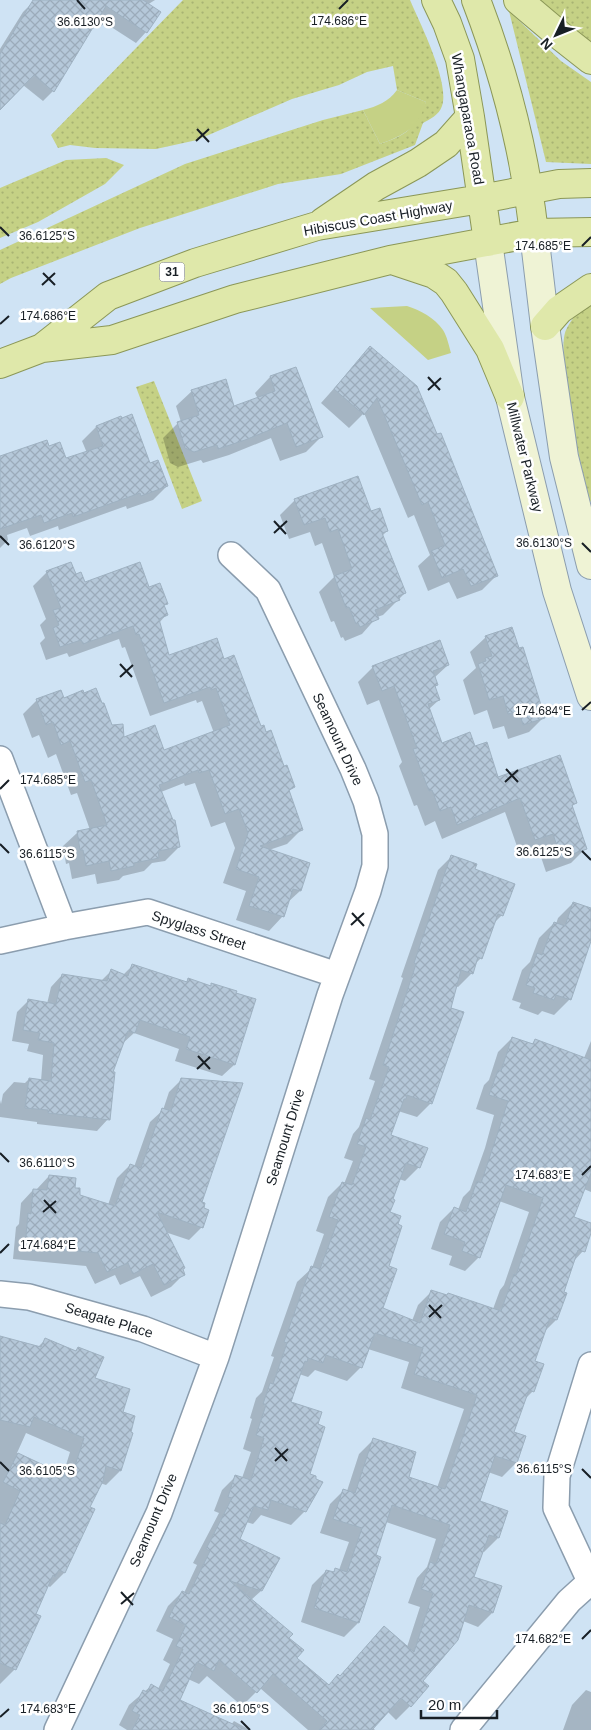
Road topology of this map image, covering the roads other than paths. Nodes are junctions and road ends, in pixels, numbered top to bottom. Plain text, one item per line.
1 (436, 0) edge
2 (476, 0) edge
3 (518, 0) edge
4 (591, 60) edge
5 (470, 117) junction
6 (591, 182) edge
7 (529, 189) junction
8 (481, 200) junction
9 (317, 226) junction
10 (591, 232) edge
11 (534, 233) junction
12 (488, 242) junction
13 (390, 260) junction
14 (591, 288) edge
15 (545, 326) junction
16 (42, 348) junction
17 (0, 364) edge
18 (510, 397) junction
19 (231, 555) dead end
20 (591, 565) edge
21 (591, 696) edge
22 (0, 759) edge
23 (64, 927) junction
24 (0, 941) edge
25 (337, 975) junction
26 (0, 1294) edge
27 (216, 1357) junction
28 (591, 1364) edge
29 (590, 1581) edge
30 (57, 1730) edge
31 (463, 1730) edge

1 - 5 main road, Whangaparaoa Road
2 - 7 main road
3 - 4 main road
5 - 8 main road, Whangaparaoa Road
5 - 9 main road
6 - 7 main road, Hibiscus Coast Highway / 31
7 - 8 main road, Hibiscus Coast Highway / 31
7 - 11 main road
8 - 9 main road, Hibiscus Coast Highway / 31
8 - 12 main road, Whangaparaoa Road
9 - 16 main road, Hibiscus Coast Highway / 31
10 - 11 main road, Hibiscus Coast Highway / 31
11 - 12 main road, Hibiscus Coast Highway / 31
11 - 15 main road
12 - 13 main road, Hibiscus Coast Highway / 31
12 - 18 main road, Millwater Parkway
13 - 16 main road, Hibiscus Coast Highway / 31
13 - 18 main road
14 - 15 main road
15 - 20 main road
16 - 17 main road, Hibiscus Coast Highway / 31
18 - 21 main road, Millwater Parkway
19 - 25 street, Seamount Drive
22 - 23 street
23 - 24 street, Spyglass Street
23 - 25 street, Spyglass Street
25 - 27 street, Seamount Drive
26 - 27 street, Seagate Place
27 - 30 street, Seamount Drive
28 - 29 street
29 - 31 street

